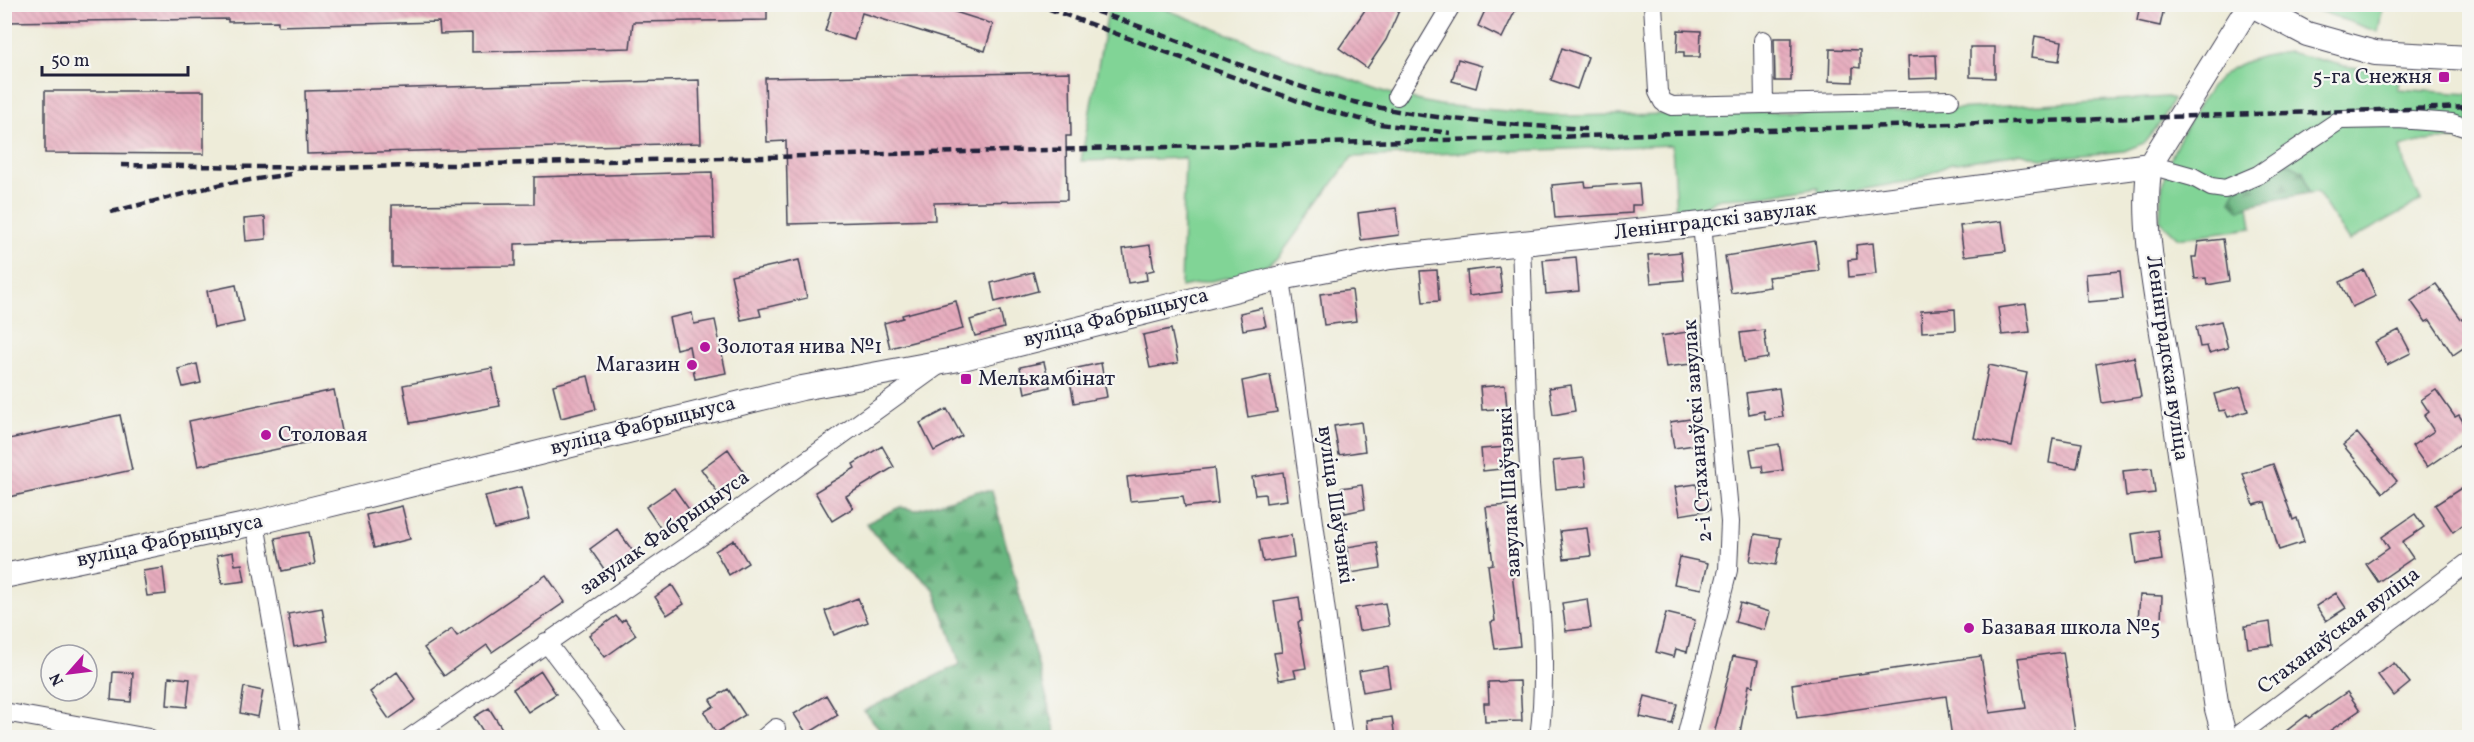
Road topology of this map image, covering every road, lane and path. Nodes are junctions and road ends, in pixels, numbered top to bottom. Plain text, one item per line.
1 (1452, 4) edge
2 (1653, 4) edge
3 (2250, 4) edge
4 (1763, 40) dead end
5 (2469, 58) edge
6 (1397, 96) dead end
7 (1950, 100) dead end
8 (1764, 104) junction
9 (2469, 129) edge
10 (2150, 165) junction
11 (1702, 224) junction
12 (1521, 243) junction
13 (1281, 278) junction
14 (943, 362) junction
15 (255, 523) junction
16 (2469, 561) edge
17 (4, 576) edge
18 (546, 642) junction
19 (4, 712) edge
20 (148, 738) edge
21 (292, 738) edge
22 (410, 738) edge
23 (619, 738) edge
24 (1343, 738) edge
25 (1539, 738) edge
26 (1686, 738) edge
27 (2225, 738) edge
28 (2235, 738) edge

1 - 6 street
2 - 8 street
3 - 5 street
3 - 10 street, Ленінградская вуліца
4 - 8 street
7 - 8 street
9 - 10 street
10 - 11 street, Ленінградскі завулак
10 - 27 street, Ленінградская вуліца
11 - 12 street, Ленінградскі завулак
11 - 26 street, 2-і Стаханаўскі завулак
12 - 13 street, Ленінградскі завулак
12 - 25 street, завулак Шаўчэнкі
13 - 14 street, вуліца Фабрыцыуса
13 - 24 street, вуліца Шаўчэнкі
14 - 15 street, вуліца Фабрыцыуса
14 - 18 street, завулак Фабрыцыуса
15 - 17 street, вуліца Фабрыцыуса
15 - 21 street
16 - 28 street, Стаханаўская вуліца
18 - 22 street, завулак Фабрыцыуса
18 - 23 street
19 - 20 street

